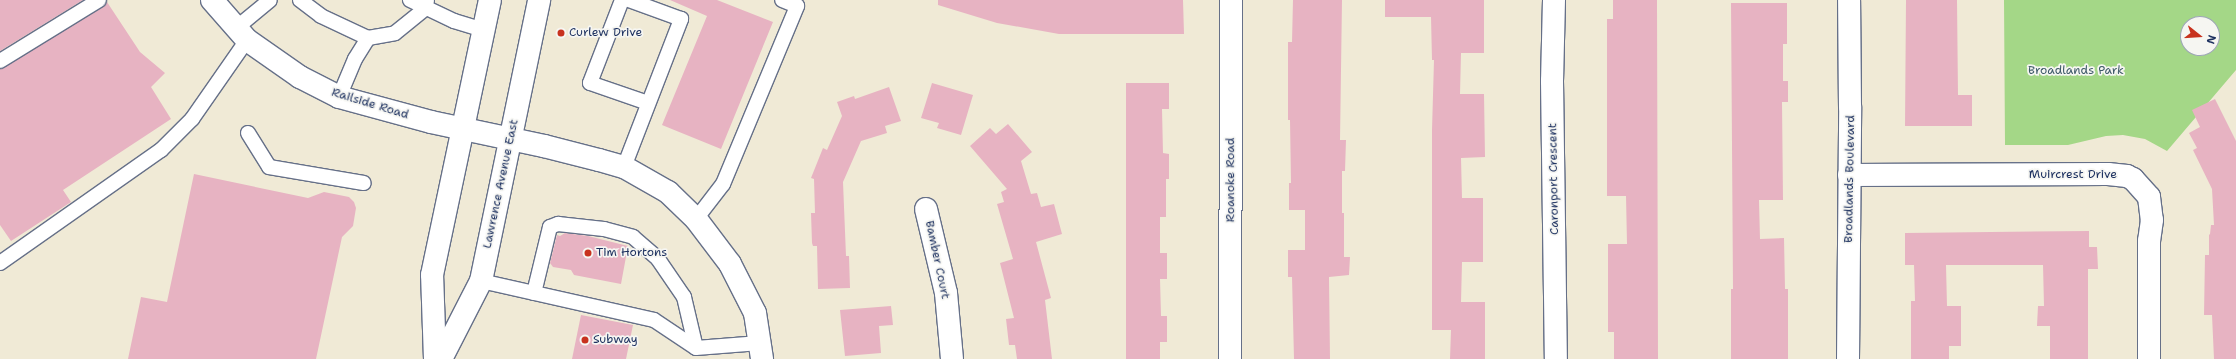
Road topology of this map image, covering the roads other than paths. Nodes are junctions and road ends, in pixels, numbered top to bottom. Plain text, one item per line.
1 (99, 0) edge
2 (212, 0) edge
3 (270, 0) edge
4 (300, 0) edge
5 (410, 0) edge
6 (490, 0) edge
7 (539, 0) edge
8 (622, 0) edge
9 (629, 0) edge
10 (782, 0) edge
11 (1231, 0) edge
12 (1554, 0) edge
13 (1849, 0) edge
14 (426, 4) edge
15 (484, 30) junction
16 (241, 34) junction
17 (368, 38) junction
18 (0, 61) edge
19 (338, 96) junction
20 (648, 103) junction
21 (463, 129) junction
22 (248, 133) dead end
23 (511, 139) junction
24 (624, 167) junction
25 (1850, 175) junction
26 (364, 183) dead end
27 (926, 209) dead end
28 (696, 219) junction
29 (0, 263) edge
30 (481, 281) junction
31 (534, 293) junction
32 (696, 348) junction
33 (761, 351) edge
34 (435, 359) edge
35 (441, 359) edge
36 (952, 359) edge
37 (1230, 359) edge
38 (1556, 359) edge
39 (1848, 359) edge
40 (2150, 359) edge

1 - 18 lane
2 - 16 street, Railside Road
3 - 16 lane
4 - 17 lane
5 - 14 lane
6 - 15 street
7 - 23 street, Lawrence Avenue East
8 - 20 lane
9 - 20 lane
10 - 28 lane
11 - 37 street, Roanoke Road
12 - 38 street, Caronport Crescent
13 - 25 street, Broadlands Boulevard
14 - 15 lane
14 - 17 lane
15 - 21 street
16 - 19 street, Railside Road
16 - 29 lane
17 - 19 lane
19 - 21 street, Railside Road
20 - 24 lane
21 - 23 street, Railside Road
21 - 34 street
22 - 26 lane
23 - 24 street
23 - 30 street, Lawrence Avenue East
24 - 28 street
25 - 39 street, Broadlands Boulevard
25 - 40 street, Muircrest Drive
27 - 36 street, Bamber Court
28 - 33 street
30 - 31 lane
30 - 35 street, Lawrence Avenue East
31 - 32 lane
31 - 32 lane
32 - 33 lane

